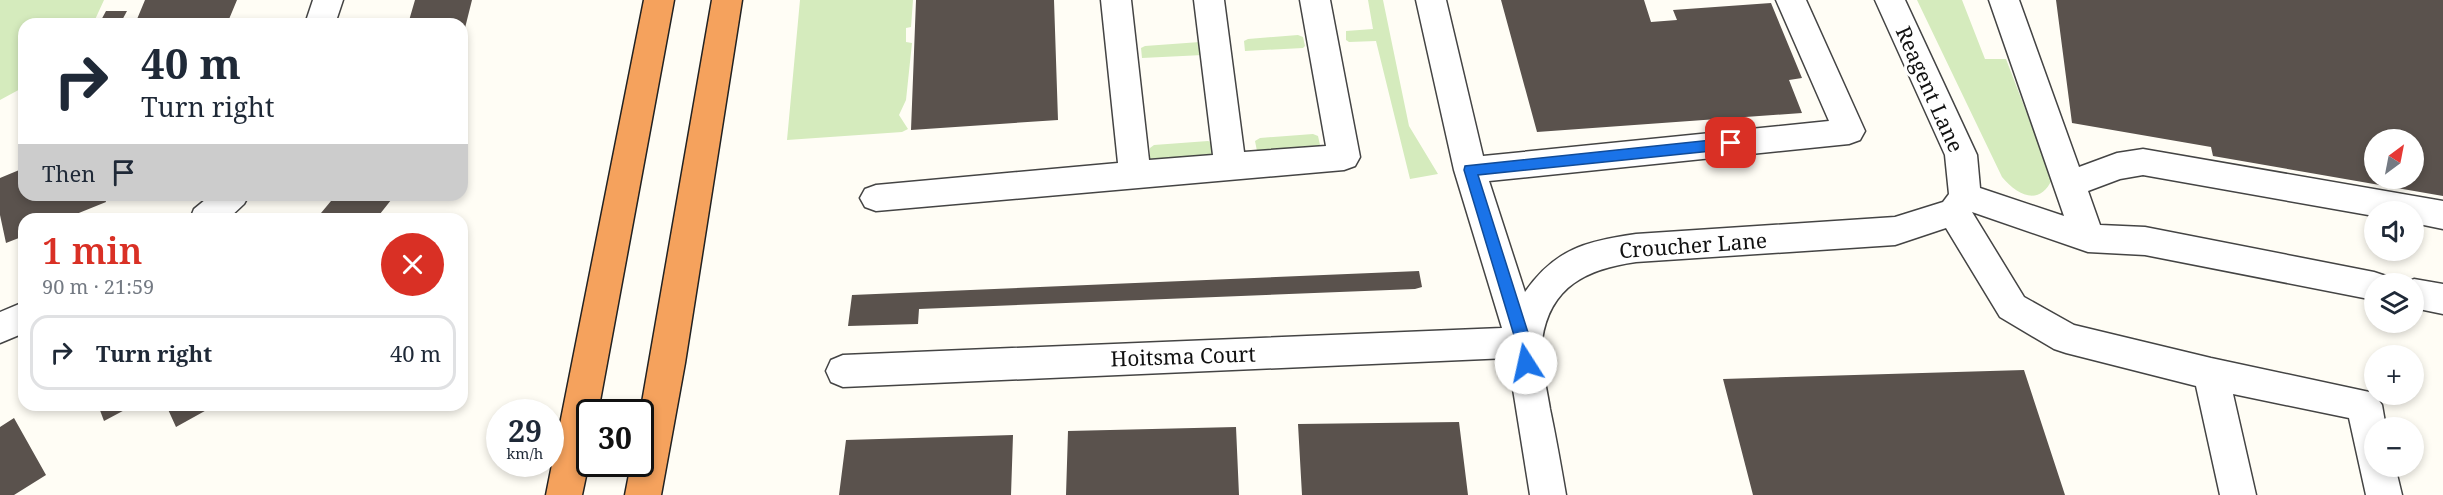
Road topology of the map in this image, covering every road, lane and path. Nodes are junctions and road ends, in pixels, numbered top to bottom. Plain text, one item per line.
1 (328, 0) edge
2 (659, 0) edge
3 (727, 0) edge
4 (1116, 0) edge
5 (1209, 0) edge
6 (1315, 0) edge
7 (1431, 0) edge
8 (1791, 0) edge
9 (1890, 0) edge
10 (2004, 0) edge
11 (322, 18) edge
12 (1230, 167) junction
13 (1470, 170) junction
14 (1135, 174) junction
15 (2069, 185) junction
16 (876, 198) dead end
17 (226, 201) edge
18 (1959, 204) junction
19 (213, 213) edge
20 (2443, 215) edge
21 (2088, 238) junction
22 (2364, 284) edge
23 (2424, 296) edge
24 (2443, 299) edge
25 (18, 320) edge
26 (0, 328) edge
27 (1524, 342) junction
28 (843, 371) dead end
29 (2211, 374) junction
30 (2366, 417) edge
31 (2380, 477) edge
32 (564, 495) edge
33 (643, 495) edge
34 (1548, 495) edge
35 (2238, 495) edge
36 (2384, 495) edge

1 - 11 street
2 - 32 highway
3 - 33 highway
4 - 14 street
5 - 12 street
6 - 12 street
7 - 13 street
8 - 13 street
9 - 18 street, Reagent Lane
10 - 15 street
12 - 14 street
13 - 27 street
14 - 16 street
15 - 20 street
15 - 21 street
17 - 19 street
18 - 21 street
18 - 27 street, Croucher Lane
18 - 29 street
21 - 22 street
23 - 24 street
25 - 26 street
27 - 28 street, Hoitsma Court
27 - 34 street, Croucher Lane
29 - 30 street
29 - 35 street
31 - 36 street

